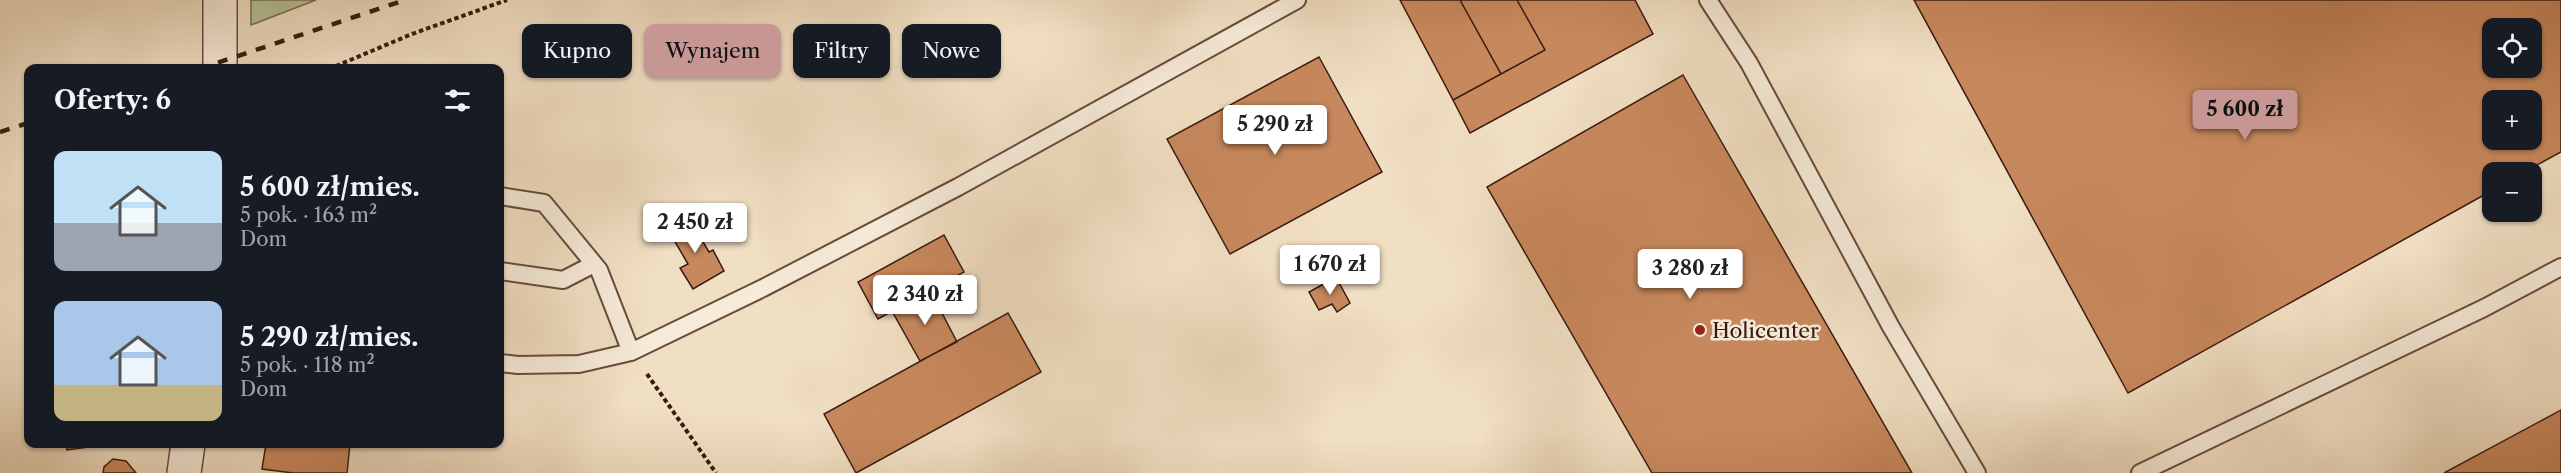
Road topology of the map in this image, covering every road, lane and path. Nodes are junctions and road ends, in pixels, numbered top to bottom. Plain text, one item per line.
1 (220, 0) edge
2 (507, 0) edge
3 (1297, 0) edge
4 (1708, 0) edge
5 (220, 64) edge
6 (341, 64) edge
7 (504, 197) edge
8 (594, 264) junction
9 (2561, 267) edge
10 (504, 272) edge
11 (631, 352) junction
12 (504, 363) edge
13 (187, 448) edge
14 (184, 473) edge
15 (716, 473) edge
16 (1977, 473) edge
17 (2140, 473) edge

1 - 5 street
2 - 6 path
3 - 11 lane
4 - 16 lane
7 - 8 lane
8 - 10 lane
8 - 11 lane
9 - 17 lane
11 - 12 lane
11 - 15 path
13 - 14 street

